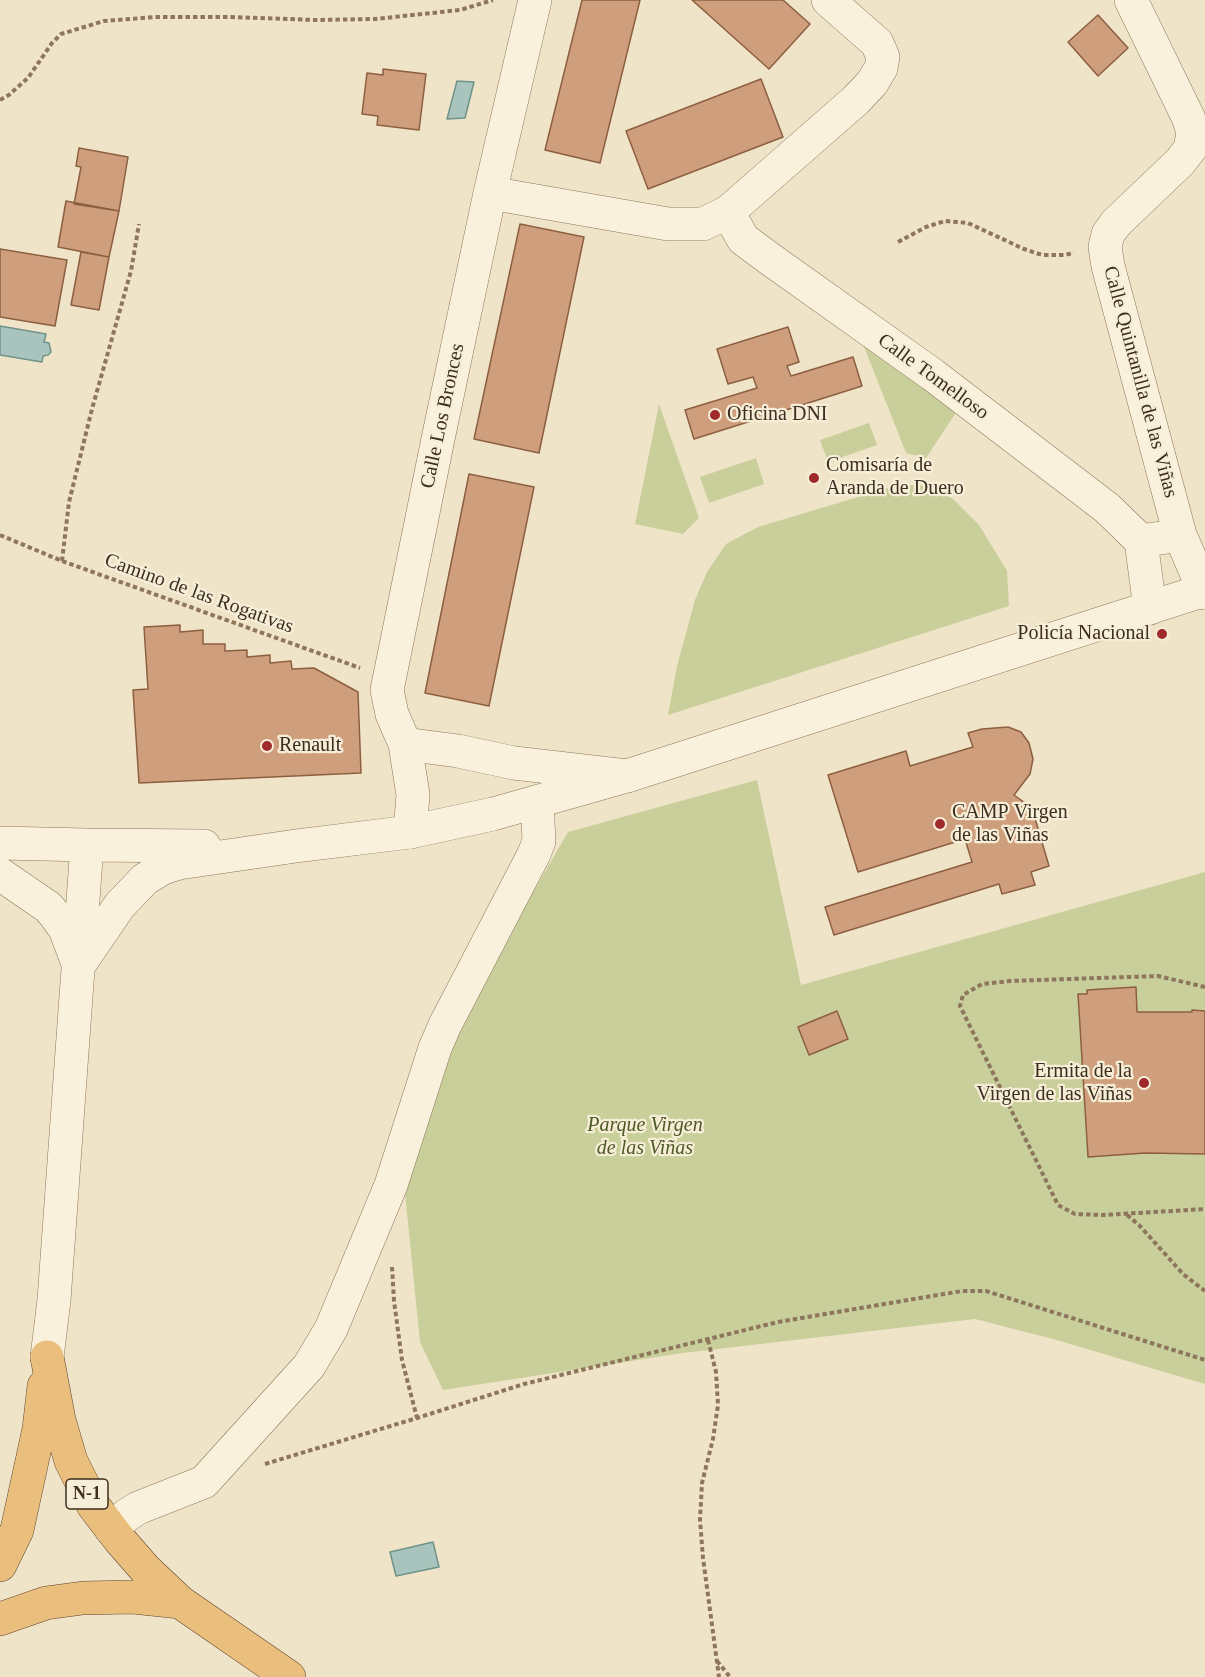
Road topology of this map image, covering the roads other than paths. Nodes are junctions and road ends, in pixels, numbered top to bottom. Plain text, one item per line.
1 (535, 0) edge
2 (828, 0) edge
3 (1131, 0) edge
4 (490, 193) junction
5 (728, 212) junction
6 (1180, 535) junction
7 (1141, 541) junction
8 (1205, 591) edge
9 (1150, 608) junction
10 (405, 744) junction
11 (627, 776) junction
12 (537, 802) junction
13 (410, 832) junction
14 (0, 843) edge
15 (87, 845) junction
16 (296, 846) junction
17 (0, 874) edge
18 (78, 965) junction
19 (47, 1357) junction
20 (111, 1529) junction
21 (0, 1565) edge
22 (180, 1602) junction
23 (0, 1618) edge
24 (289, 1677) edge

1 - 4 street, Calle Los Bronces
2 - 5 street
3 - 6 street, Calle Quintanilla de las Viñas
4 - 5 street
4 - 10 street, Calle Los Bronces
5 - 7 street, Calle Tomelloso
6 - 7 street
6 - 8 street, Calle Quintanilla de las Viñas
7 - 9 street
8 - 9 street
9 - 11 street
10 - 11 street
10 - 13 street, Calle Los Bronces
11 - 12 street
12 - 13 street
12 - 20 street
13 - 16 street
14 - 15 street
15 - 16 street
15 - 18 street
16 - 18 street
17 - 18 street
18 - 19 street
19 - 20 highway, N-1
19 - 21 highway
20 - 22 highway, N-1
22 - 23 highway, N-1
22 - 24 highway, N-1

